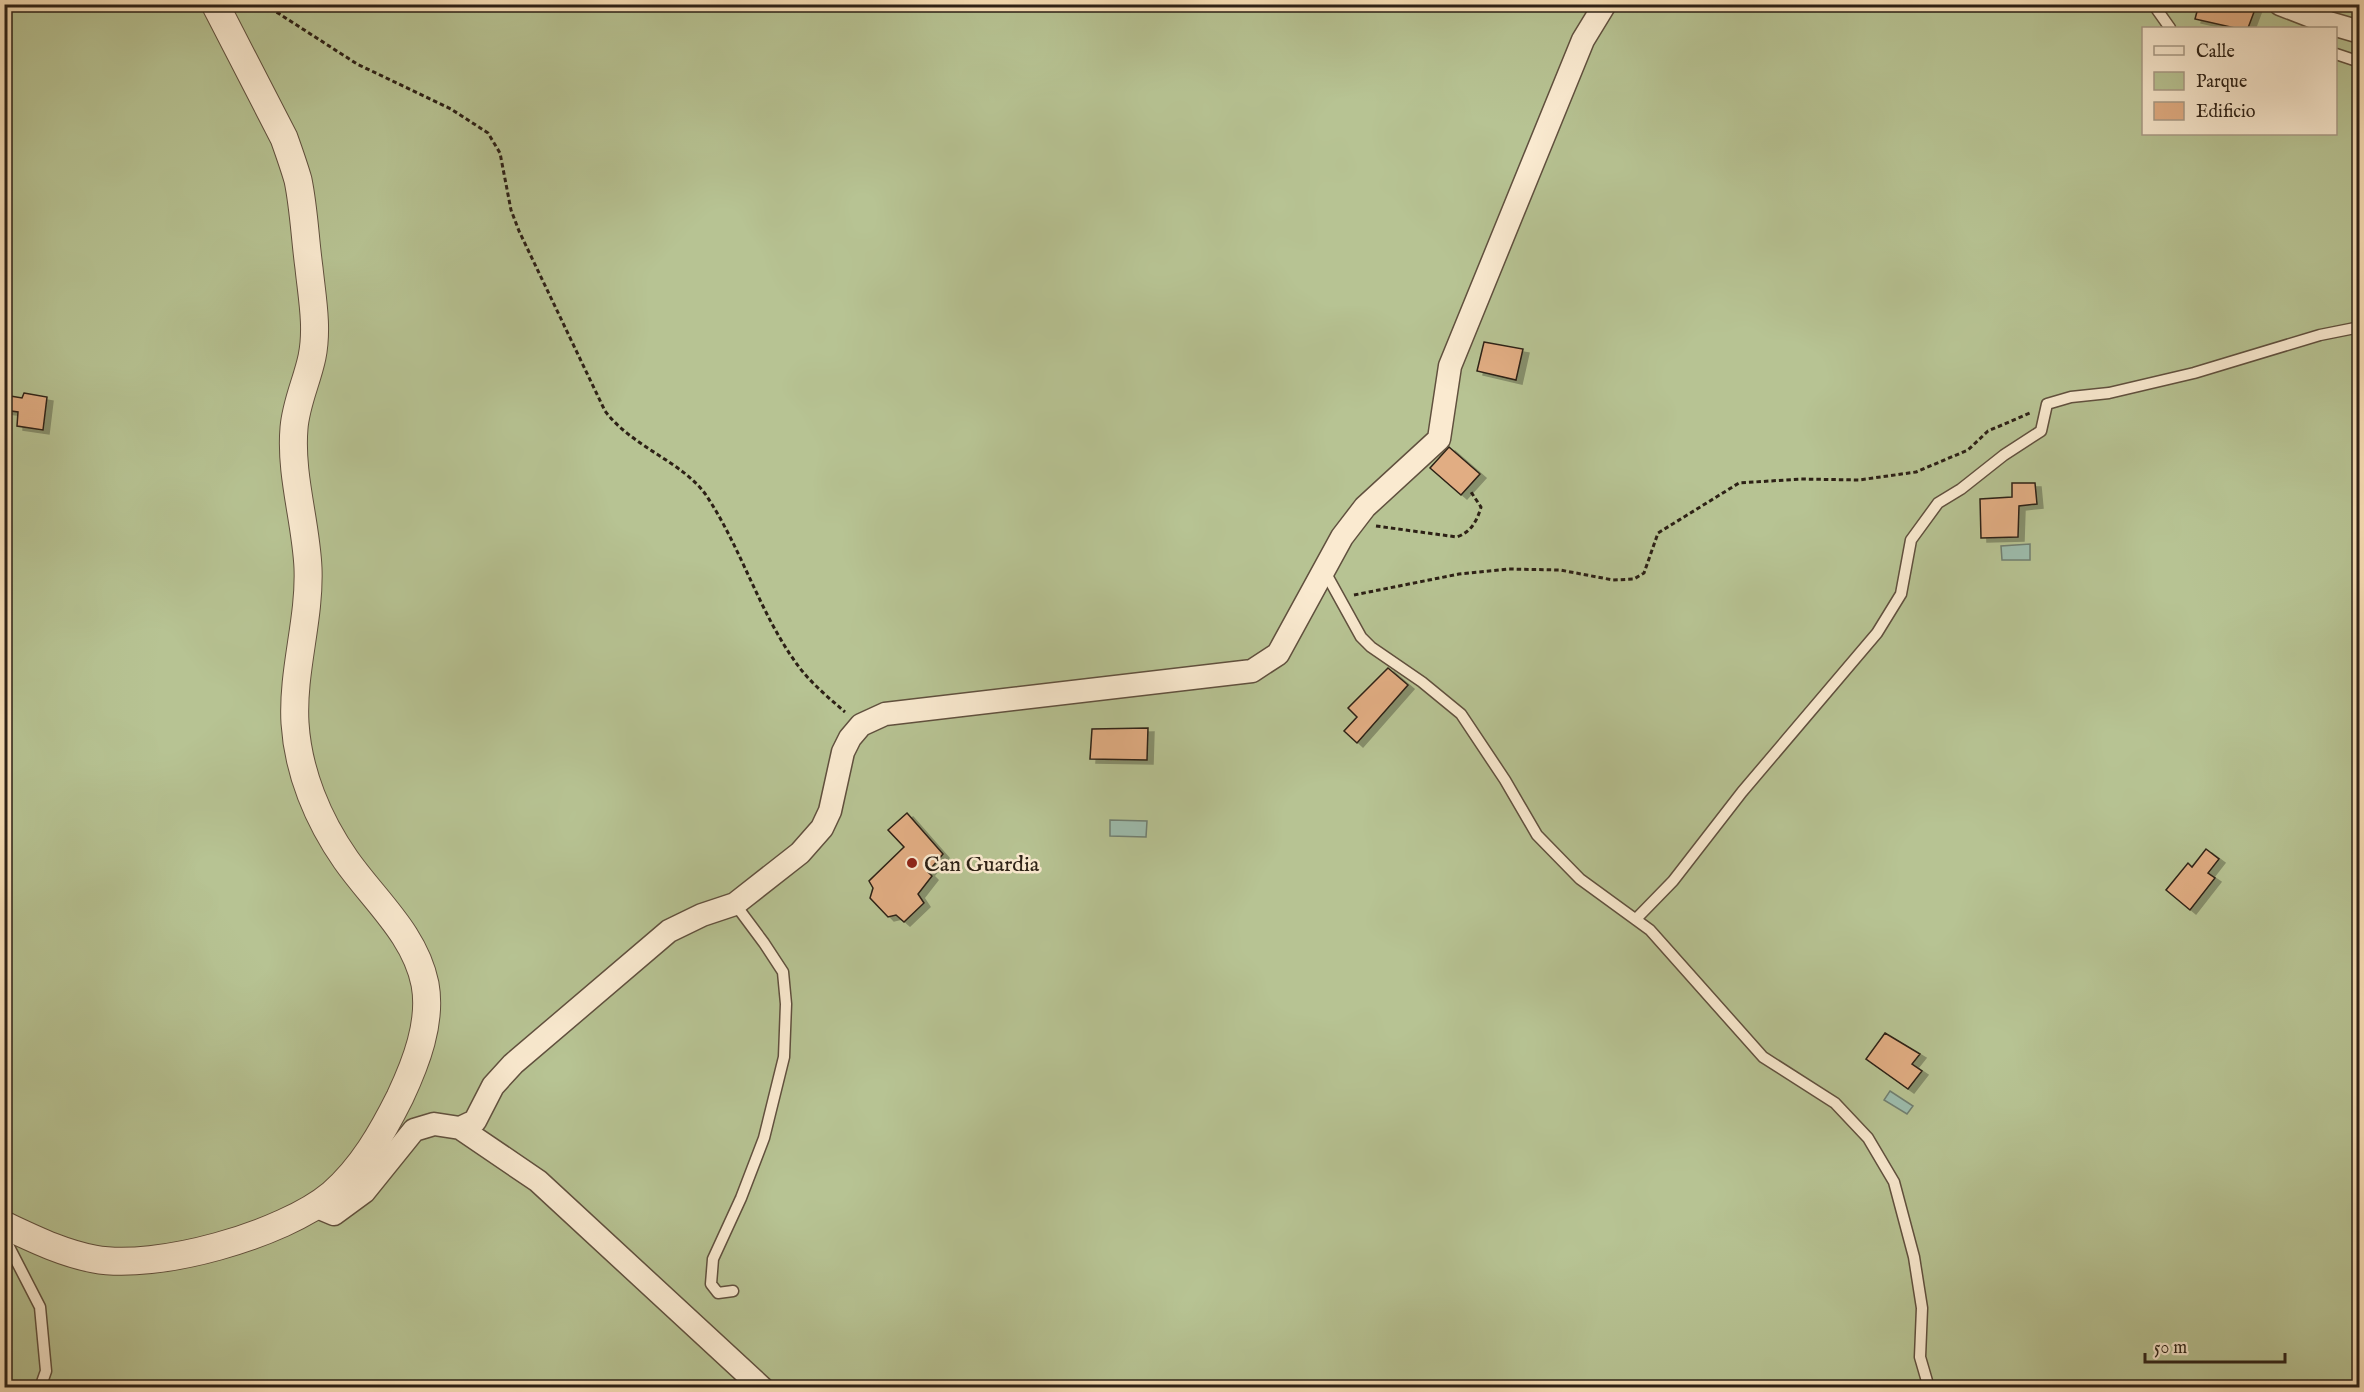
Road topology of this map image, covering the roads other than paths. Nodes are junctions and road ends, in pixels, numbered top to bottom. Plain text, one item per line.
1 (215, 4) edge
2 (1605, 4) edge
3 (2153, 4) edge
4 (2280, 4) edge
5 (2169, 27) edge
6 (2360, 32) edge
7 (2337, 54) edge
8 (2360, 62) edge
9 (2360, 327) edge
10 (1324, 570) junction
11 (735, 904) junction
12 (1636, 919) junction
13 (460, 1128) junction
14 (315, 1206) junction
15 (4, 1225) edge
16 (4, 1238) edge
17 (733, 1291) dead end
18 (40, 1388) edge
19 (762, 1388) edge
20 (1929, 1388) edge

1 - 14 street
2 - 10 street
3 - 5 lane
4 - 6 street
7 - 8 lane
9 - 12 lane
10 - 11 street
10 - 12 lane
11 - 13 street
11 - 17 lane
12 - 20 lane
13 - 14 street
13 - 19 street
14 - 15 street
16 - 18 lane

